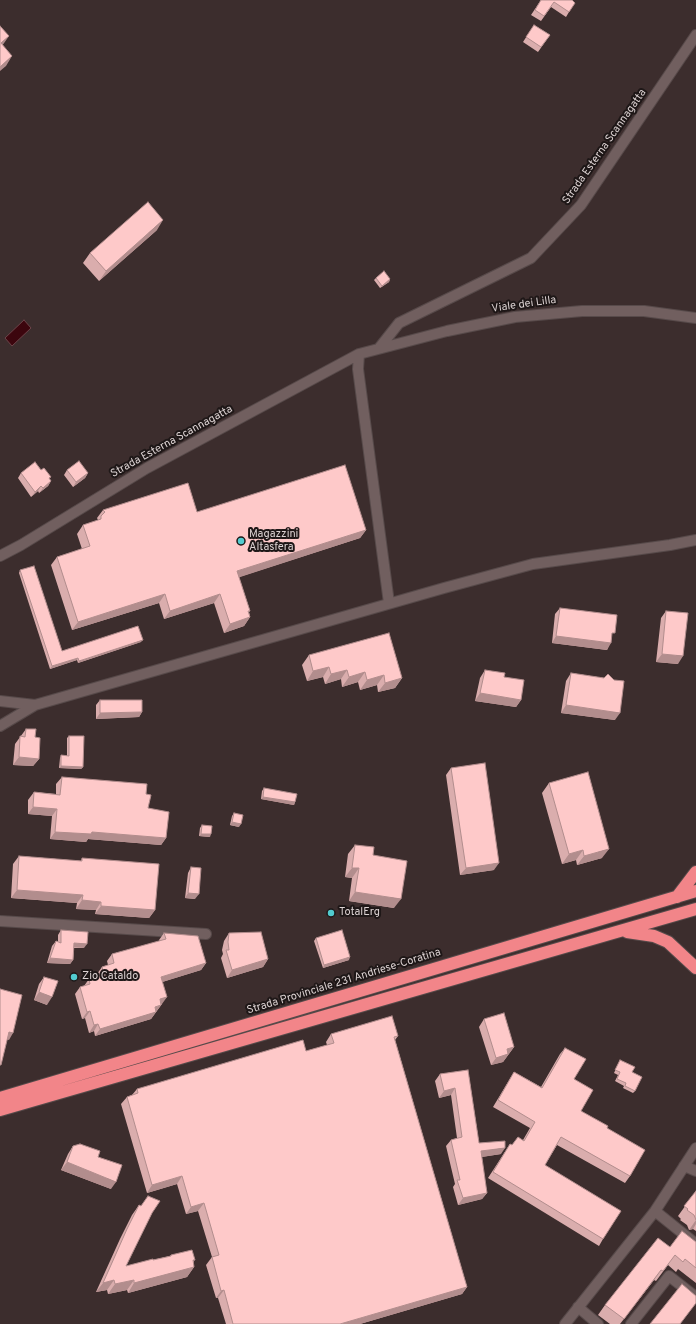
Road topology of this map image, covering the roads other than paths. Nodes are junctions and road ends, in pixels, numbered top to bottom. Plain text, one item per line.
1 (696, 35) edge
2 (696, 318) edge
3 (380, 347) junction
4 (359, 354) junction
5 (696, 540) edge
6 (0, 556) edge
7 (389, 604) junction
8 (0, 701) edge
9 (35, 705) junction
10 (0, 726) edge
11 (696, 872) edge
12 (696, 891) edge
13 (677, 897) junction
14 (696, 909) edge
15 (0, 921) edge
16 (622, 931) junction
17 (206, 934) dead end
18 (696, 968) edge
19 (0, 1098) edge
20 (0, 1110) edge
21 (696, 1148) edge
22 (684, 1166) junction
23 (696, 1171) edge
24 (654, 1211) junction
25 (696, 1244) edge
26 (696, 1297) edge
27 (578, 1308) junction
28 (565, 1324) edge
29 (598, 1324) edge
30 (631, 1324) edge

1 - 3 street, Strada Esterna Scannagatta
2 - 3 street, Viale dei Lilla
3 - 4 street, Viale dei Lilla
4 - 6 street, Strada Esterna Scannagatta
4 - 7 street
5 - 7 street
7 - 9 street
8 - 9 street
9 - 10 street
11 - 13 highway
12 - 13 highway, Strada Provinciale 231 Andriese-Coratina
13 - 19 highway, Strada Provinciale 231 Andriese-Coratina
14 - 16 highway
15 - 17 street
16 - 18 highway
16 - 20 highway
21 - 22 street
22 - 23 street
22 - 24 street
24 - 25 street
24 - 27 street
26 - 30 street
27 - 28 street
27 - 29 street

